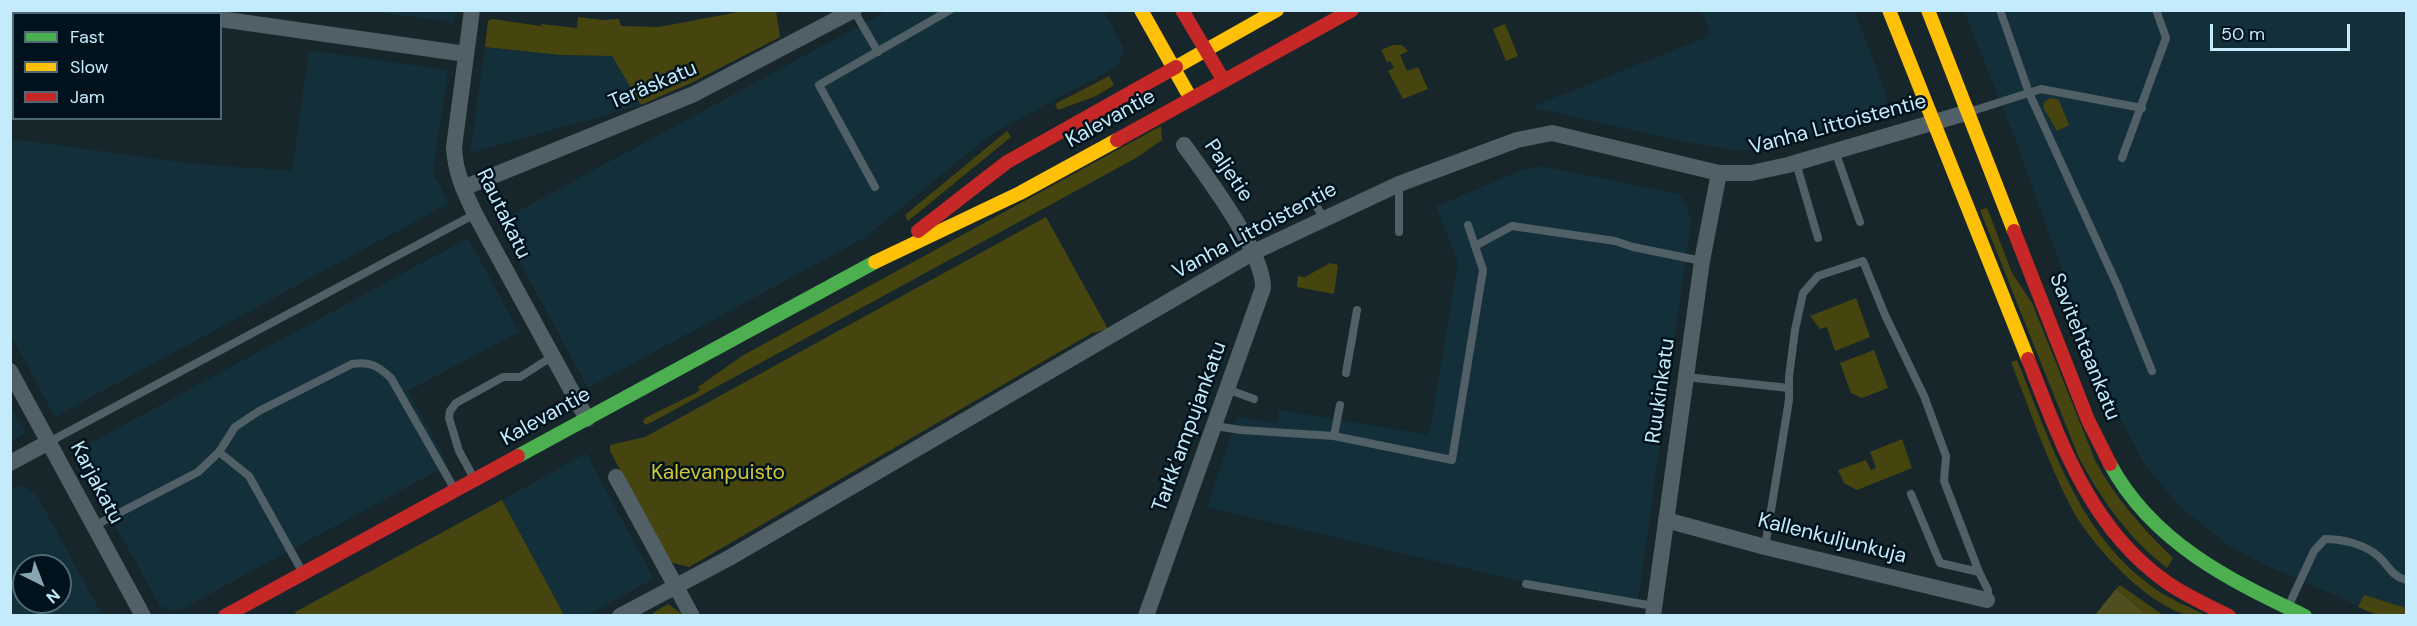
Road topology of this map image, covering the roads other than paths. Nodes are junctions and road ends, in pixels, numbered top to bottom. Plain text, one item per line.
1 (472, 10) edge
2 (950, 10) edge
3 (1141, 10) edge
4 (1182, 10) edge
5 (1277, 10) edge
6 (1352, 10) edge
7 (1889, 10) edge
8 (1928, 10) edge
9 (2000, 10) edge
10 (2156, 10) edge
11 (854, 11) edge
12 (222, 19) edge
13 (1206, 50) junction
14 (878, 52) junction
15 (466, 54) junction
16 (1174, 68) junction
17 (1224, 81) junction
18 (2029, 93) junction
19 (1191, 99) junction
20 (2142, 108) junction
21 (1968, 112) junction
22 (1935, 122) junction
23 (1184, 145) dead end
24 (1835, 152) junction
25 (2122, 158) dead end
26 (1796, 163) junction
27 (1719, 173) junction
28 (1399, 184) junction
29 (874, 187) dead end
30 (463, 188) junction
31 (1312, 198) dead end
32 (475, 214) junction
33 (1324, 219) junction
34 (1860, 222) dead end
35 (1468, 225) dead end
36 (1399, 232) dead end
37 (1818, 238) dead end
38 (1475, 246) junction
39 (1252, 253) junction
40 (886, 256) junction
41 (1702, 261) junction
42 (2129, 284) dead end
43 (2118, 287) junction
44 (1357, 310) dead end
45 (553, 356) junction
46 (10, 371) edge
47 (2152, 371) dead end
48 (1346, 373) dead end
49 (1686, 377) junction
50 (1789, 388) junction
51 (1227, 390) junction
52 (1254, 399) dead end
53 (1340, 405) dead end
54 (587, 419) junction
55 (1215, 426) junction
56 (1334, 436) junction
57 (49, 442) junction
58 (219, 452) junction
59 (10, 463) edge
60 (616, 477) dead end
61 (475, 480) junction
62 (455, 490) junction
63 (1911, 494) dead end
64 (1666, 520) junction
65 (94, 526) junction
66 (1765, 547) junction
67 (1979, 572) junction
68 (304, 573) junction
69 (2406, 580) edge
70 (1526, 584) dead end
71 (676, 586) junction
72 (1987, 600) joint
73 (1654, 611) edge
74 (2286, 611) edge
75 (142, 615) edge
76 (225, 615) edge
77 (620, 615) edge
78 (692, 615) edge
79 (1146, 615) edge
80 (2229, 615) edge
81 (2306, 615) edge

1 - 15 street, Rautakatu
2 - 14 lane
3 - 16 main road
4 - 13 main road
5 - 13 main road, Kalevantie
6 - 17 main road, Kalevantie
7 - 22 main road
8 - 21 main road, Savitehtaankatu
9 - 18 lane
10 - 20 lane
11 - 14 lane
11 - 30 street, Teräskatu
12 - 15 street
13 - 16 main road, Kalevantie
13 - 17 main road
14 - 29 lane
15 - 30 street, Rautakatu
16 - 19 main road
16 - 40 main road, Kalevantie
17 - 19 main road, Kalevantie
18 - 20 lane
18 - 21 lane
18 - 43 lane
19 - 40 main road, Kalevantie
20 - 25 lane
21 - 22 street, Vanha Littoistentie
21 - 74 main road, Savitehtaankatu
22 - 24 street, Vanha Littoistentie
22 - 80 main road
23 - 39 street, Paljetie
24 - 26 street, Vanha Littoistentie
24 - 34 lane
26 - 27 street, Vanha Littoistentie
26 - 37 lane
27 - 28 street, Vanha Littoistentie
27 - 41 street, Ruukinkatu
28 - 33 street, Vanha Littoistentie
28 - 36 lane
30 - 32 street, Rautakatu
31 - 33 lane
32 - 45 street, Rautakatu
32 - 57 lane
33 - 39 street, Vanha Littoistentie
35 - 38 lane
38 - 41 lane
38 - 56 lane
39 - 51 street, Tarkk'ampujankatu
39 - 71 street, Vanha Littoistentie
40 - 54 main road, Kalevantie
41 - 49 street, Ruukinkatu
42 - 43 lane
43 - 47 lane
44 - 48 lane
45 - 54 street, Rautakatu
45 - 61 lane
46 - 57 street, Karjakatu
49 - 50 lane
49 - 64 street, Ruukinkatu
50 - 66 lane
50 - 67 lane
51 - 52 lane
51 - 55 street, Tarkk'ampujankatu
53 - 56 lane
54 - 61 main road, Kalevantie
55 - 56 lane
55 - 79 street, Tarkk'ampujankatu
57 - 59 street
57 - 65 street, Karjakatu
58 - 62 lane
58 - 65 lane
58 - 68 lane
60 - 71 street
61 - 62 main road, Kalevantie
62 - 68 main road, Kalevantie
63 - 67 lane
64 - 66 street, Kallenkuljunkuja
64 - 73 street, Ruukinkatu
65 - 75 street, Karjakatu
66 - 72 street, Kallenkuljunkuja
67 - 72 lane
68 - 76 main road, Kalevantie
69 - 74 lane
70 - 73 lane
71 - 77 street, Vanha Littoistentie
71 - 78 street
74 - 81 main road, Savitehtaankatu

